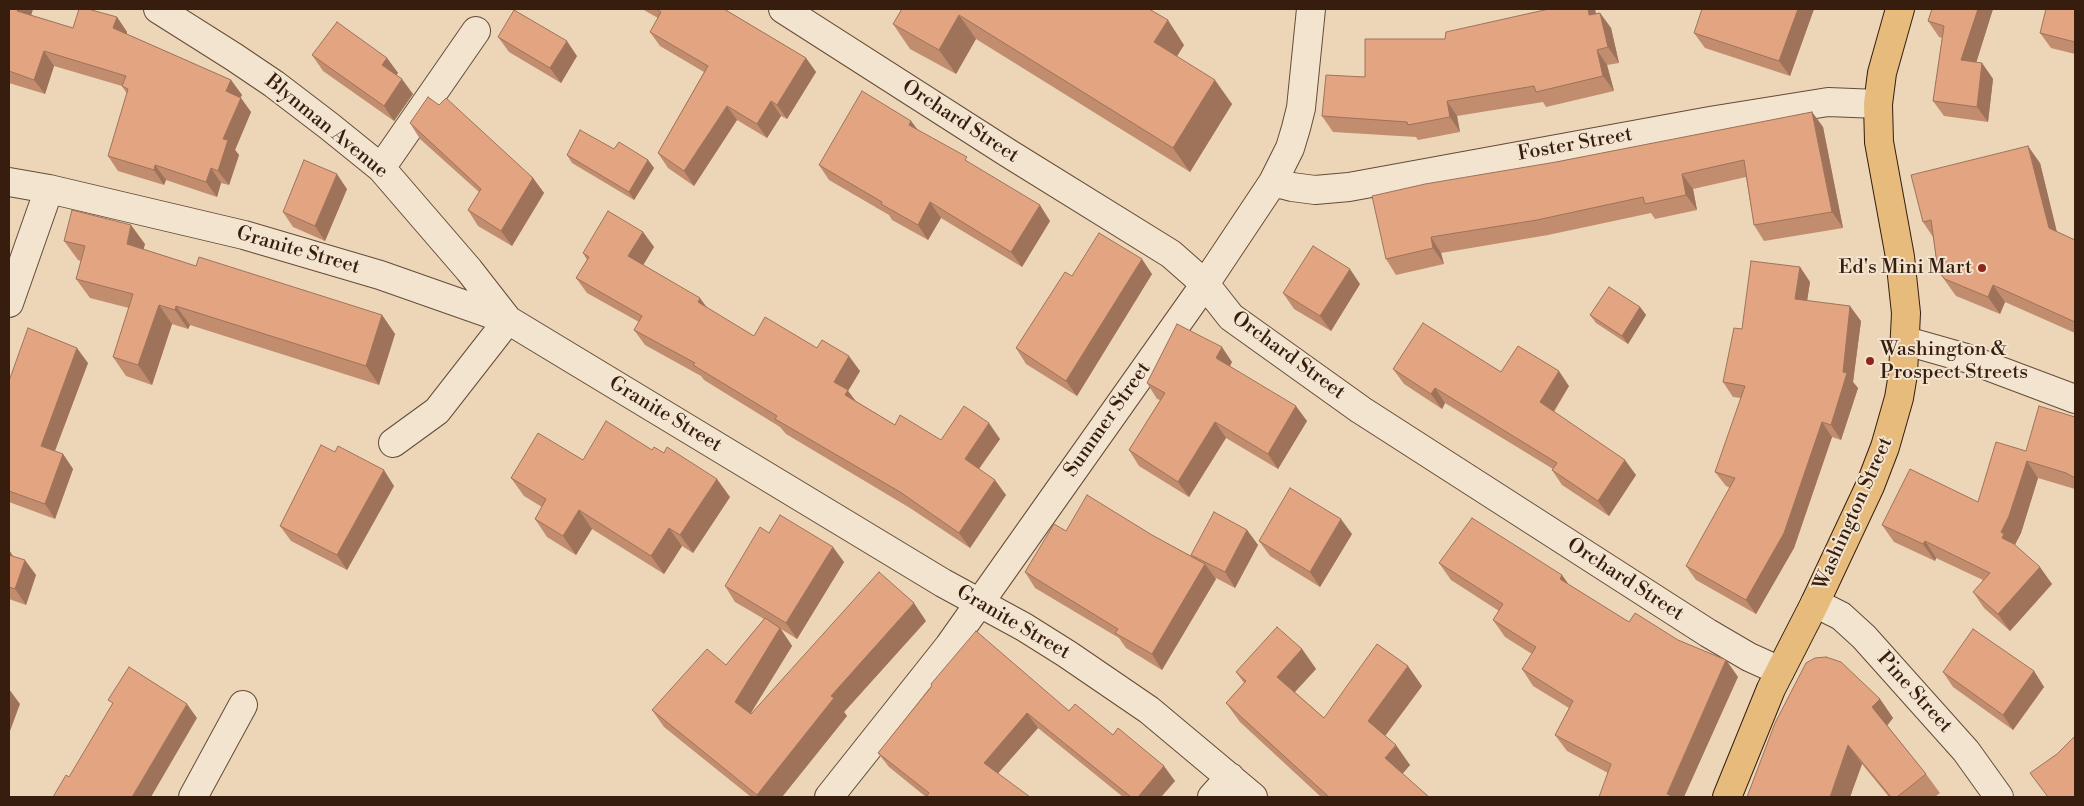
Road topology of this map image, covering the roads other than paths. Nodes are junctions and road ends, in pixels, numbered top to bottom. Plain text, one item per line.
1 (158, 9) edge
2 (783, 9) edge
3 (1311, 9) edge
4 (1900, 9) edge
5 (476, 31) dead end
6 (1878, 104) junction
7 (381, 168) junction
8 (9, 182) edge
9 (1273, 182) junction
10 (49, 189) junction
11 (1204, 284) junction
12 (9, 303) edge
13 (508, 320) junction
14 (1906, 341) junction
15 (2075, 399) edge
16 (393, 443) dead end
17 (979, 602) junction
18 (1815, 603) junction
19 (1780, 671) junction
20 (243, 705) dead end
21 (1230, 777) junction
22 (193, 797) edge
23 (829, 797) edge
24 (1212, 797) edge
25 (1253, 797) edge
26 (1728, 797) edge
27 (1999, 797) edge

1 - 7 street, Blynman Avenue
2 - 11 street, Orchard Street
3 - 9 street, Summer Street
4 - 6 main road, Washington Street
5 - 7 street
6 - 9 street, Foster Street
6 - 14 main road, Washington Street
7 - 13 street, Blynman Avenue
8 - 10 street, Granite Street
9 - 11 street, Summer Street
10 - 12 street
10 - 13 street, Granite Street
11 - 17 street, Summer Street
11 - 19 street, Orchard Street
13 - 16 street
13 - 17 street, Granite Street
14 - 15 street
14 - 18 main road, Washington Street
17 - 21 street, Granite Street
17 - 23 street, Summer Street
18 - 19 main road, Washington Street
18 - 27 street, Pine Street
19 - 26 main road, Washington Street
20 - 22 street
21 - 24 street
21 - 25 street, Granite Street

